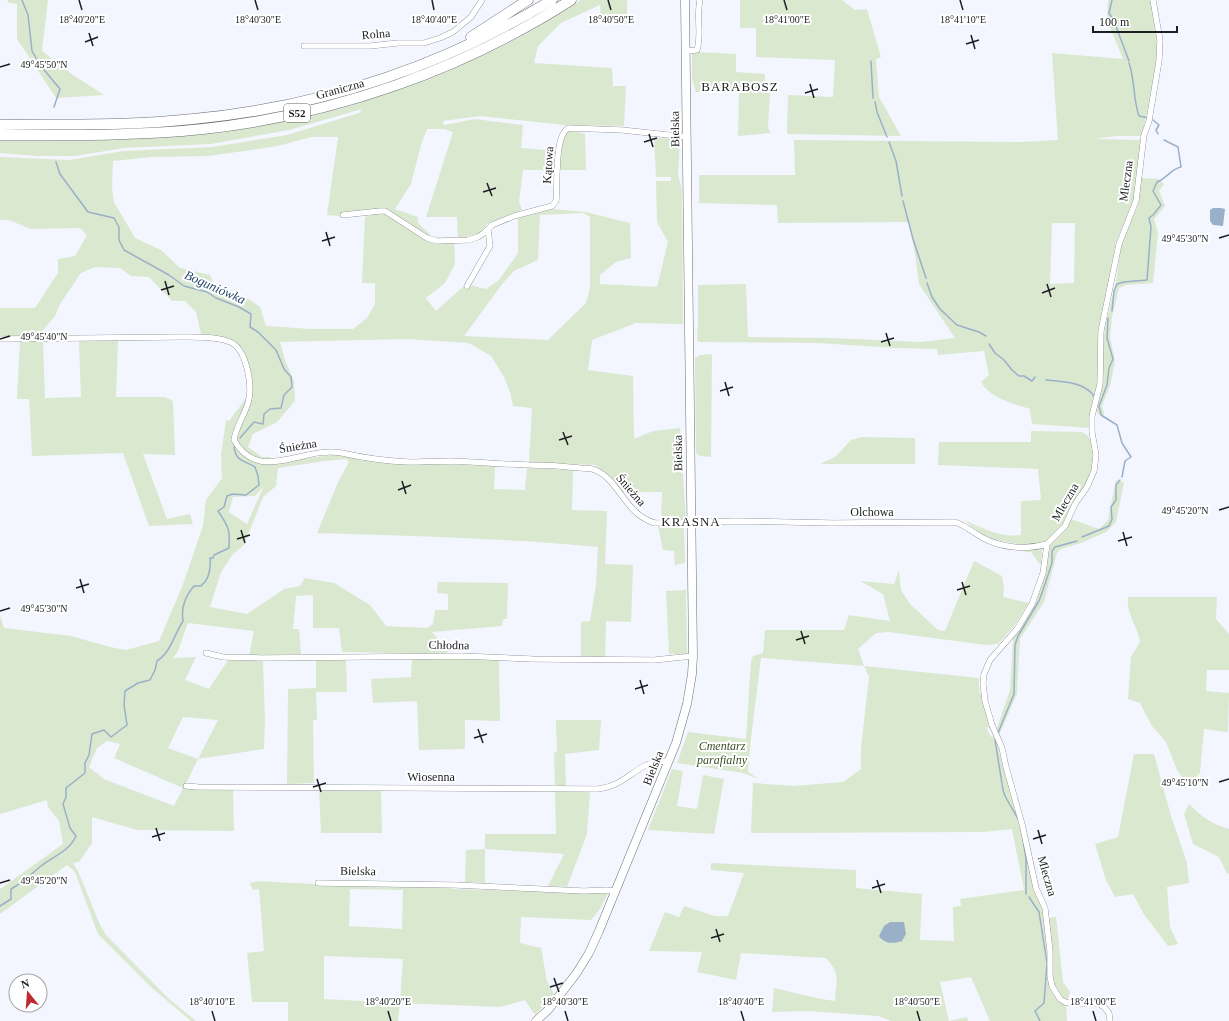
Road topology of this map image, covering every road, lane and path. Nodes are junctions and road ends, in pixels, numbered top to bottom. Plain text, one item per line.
1 (482, 0) edge
2 (528, 0) edge
3 (552, 0) edge
4 (571, 0) edge
5 (685, 0) edge
6 (700, 0) edge
7 (1153, 0) edge
8 (304, 46) dead end
9 (685, 51) junction
10 (440, 57) junction
11 (0, 125) edge
12 (0, 135) edge
13 (687, 137) junction
14 (343, 215) dead end
15 (488, 229) junction
16 (467, 286) dead end
17 (0, 339) edge
18 (691, 522) junction
19 (1047, 544) junction
20 (206, 653) dead end
21 (693, 656) junction
22 (668, 761) junction
23 (186, 786) dead end
24 (318, 883) dead end
25 (614, 892) junction
26 (536, 1021) edge
27 (1110, 1021) edge

1 - 8 street, Rolna
2 - 10 highway
3 - 10 highway, Graniczna / S52
4 - 12 highway, Graniczna / S52
5 - 9 street, Bielska
6 - 9 street
7 - 19 street, Mleczna
9 - 13 street, Bielska
10 - 11 highway, Graniczna / S52
13 - 15 street, Kątowa
13 - 18 street, Bielska
14 - 15 street, Kątowa
15 - 16 street
17 - 18 street, Śnieżna
18 - 19 street, Olchowa
18 - 21 street, Bielska
19 - 27 street, Mleczna
20 - 21 street, Chłodna
21 - 22 street, Bielska
22 - 23 street, Wiosenna
22 - 25 street, Bielska
24 - 25 street, Bielska
25 - 26 street, Bielska

